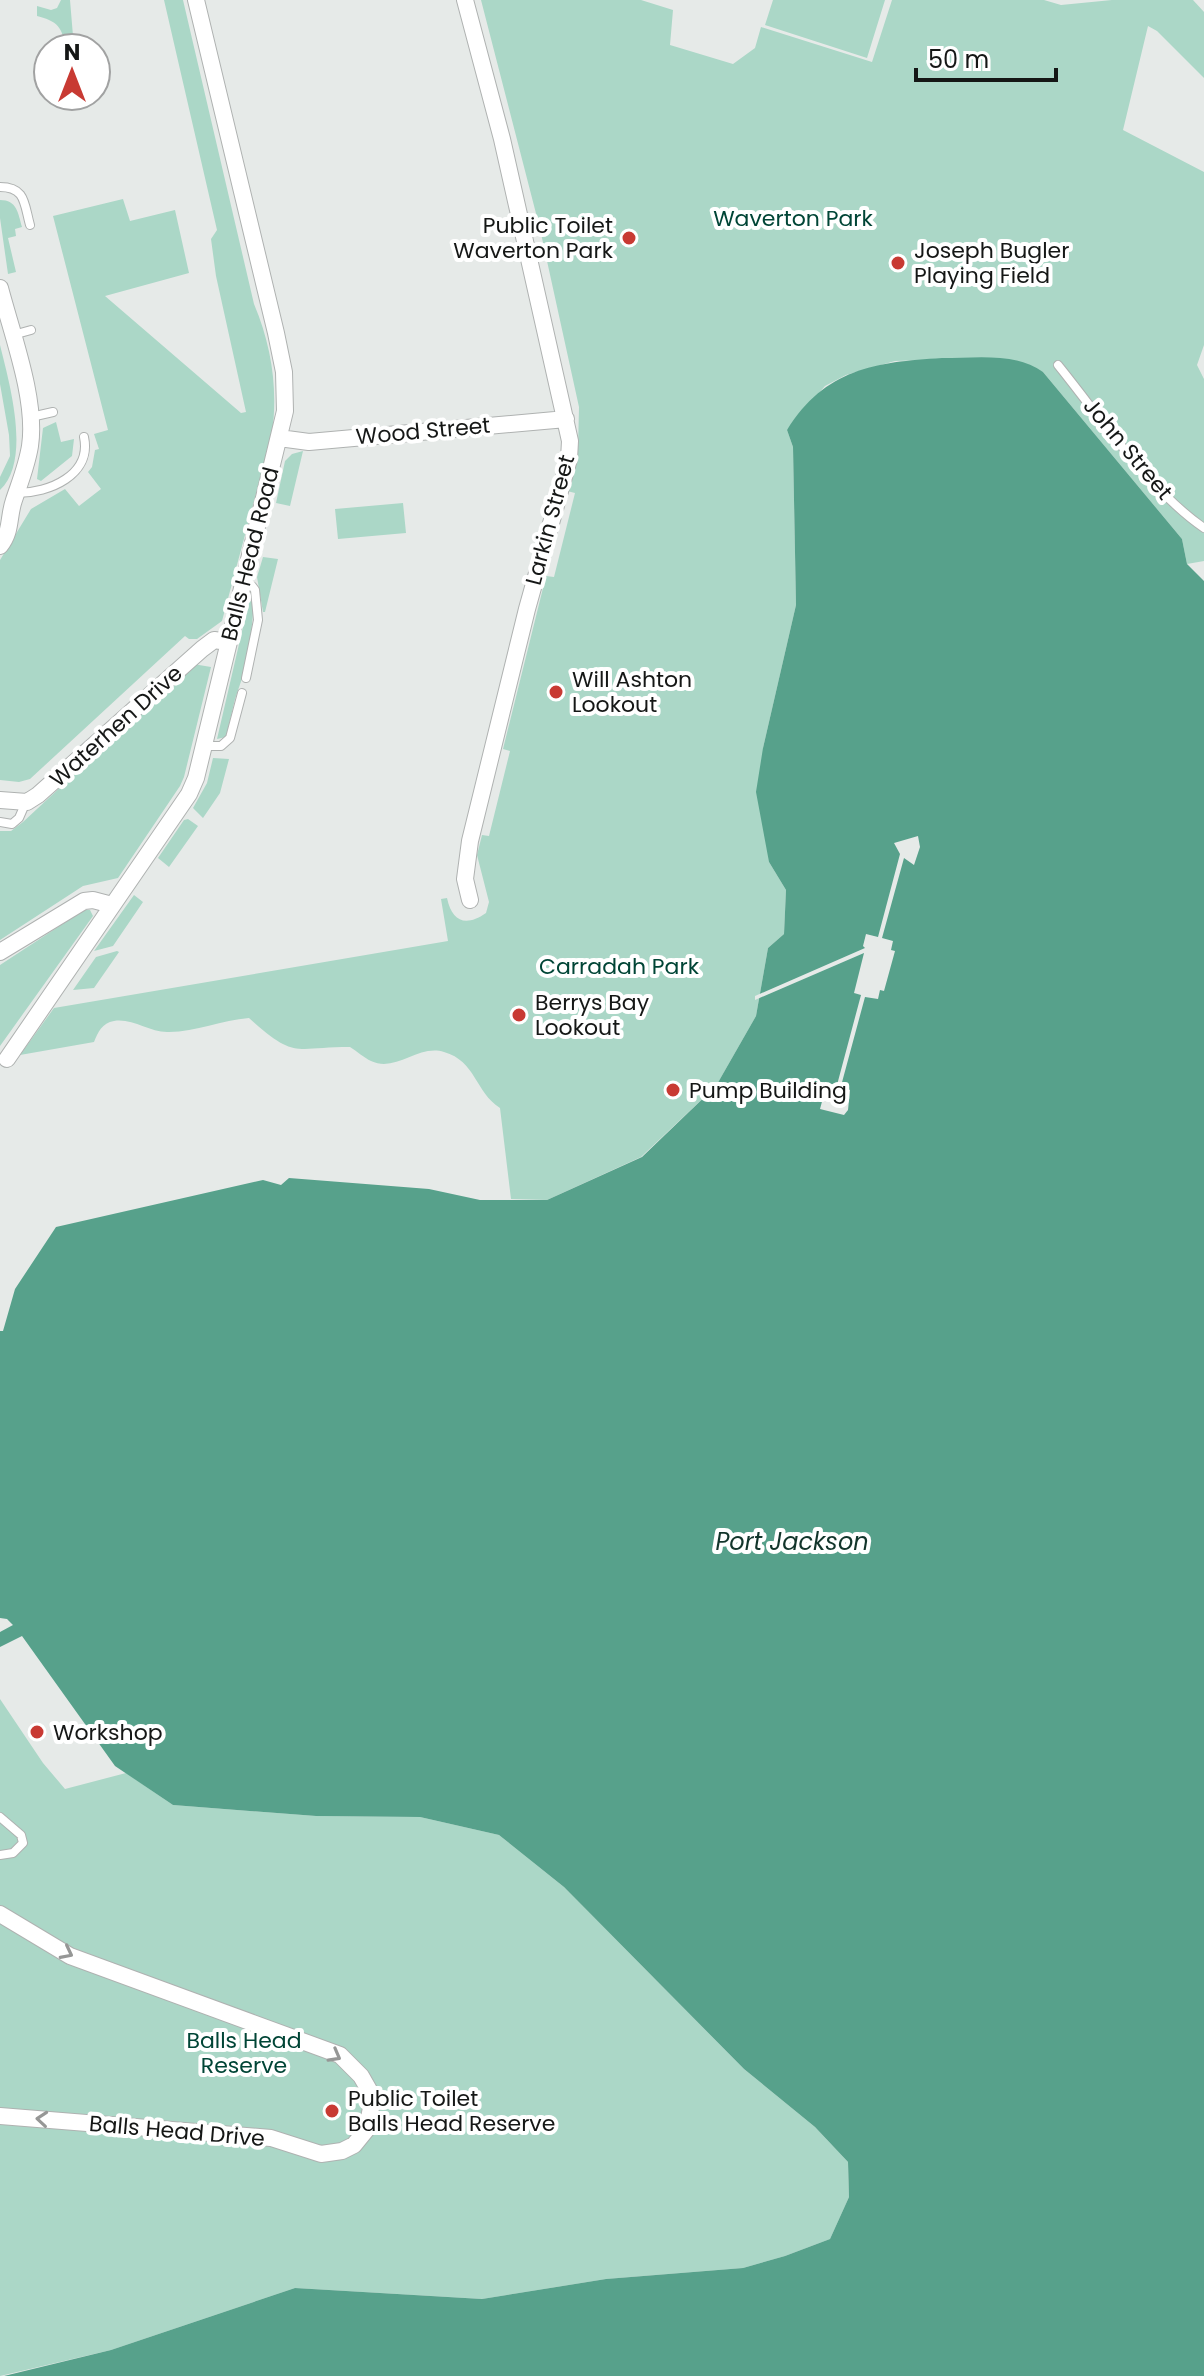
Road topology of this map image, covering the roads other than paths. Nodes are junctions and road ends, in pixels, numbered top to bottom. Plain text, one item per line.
1 (196, 0) edge
2 (465, 0) edge
3 (0, 187) edge
4 (30, 225) dead end
5 (0, 288) edge
6 (31, 330) dead end
7 (12, 336) junction
8 (1058, 365) dead end
9 (53, 412) dead end
10 (31, 417) junction
11 (566, 419) junction
12 (84, 437) dead end
13 (279, 438) junction
14 (10, 502) edge
15 (1204, 528) edge
16 (0, 546) edge
17 (243, 584) junction
18 (228, 642) junction
19 (246, 678) dead end
20 (242, 693) dead end
21 (204, 746) junction
22 (0, 800) edge
23 (27, 802) junction
24 (0, 822) edge
25 (470, 900) dead end
26 (112, 905) junction
27 (0, 952) edge
28 (7, 1059) dead end
29 (0, 1817) edge
30 (0, 1855) edge
31 (0, 1914) edge
32 (0, 2116) edge

1 - 13 street, Balls Head Road
2 - 11 street, Larkin Street
3 - 4 lane
5 - 7 street
6 - 7 lane
7 - 10 street
8 - 15 lane, John Street
9 - 10 lane
10 - 14 street
11 - 13 street, Wood Street
11 - 25 street, Larkin Street
12 - 14 lane
13 - 17 street, Balls Head Road
14 - 16 street
17 - 18 street, Balls Head Road
17 - 19 lane
18 - 21 street, Balls Head Road
18 - 23 street, Waterhen Drive
20 - 21 lane
21 - 26 street, Balls Head Road
22 - 23 street, Waterhen Drive
23 - 24 lane
26 - 27 street
26 - 28 street, Balls Head Road
29 - 30 lane
31 -> 32 street, Balls Head Drive

